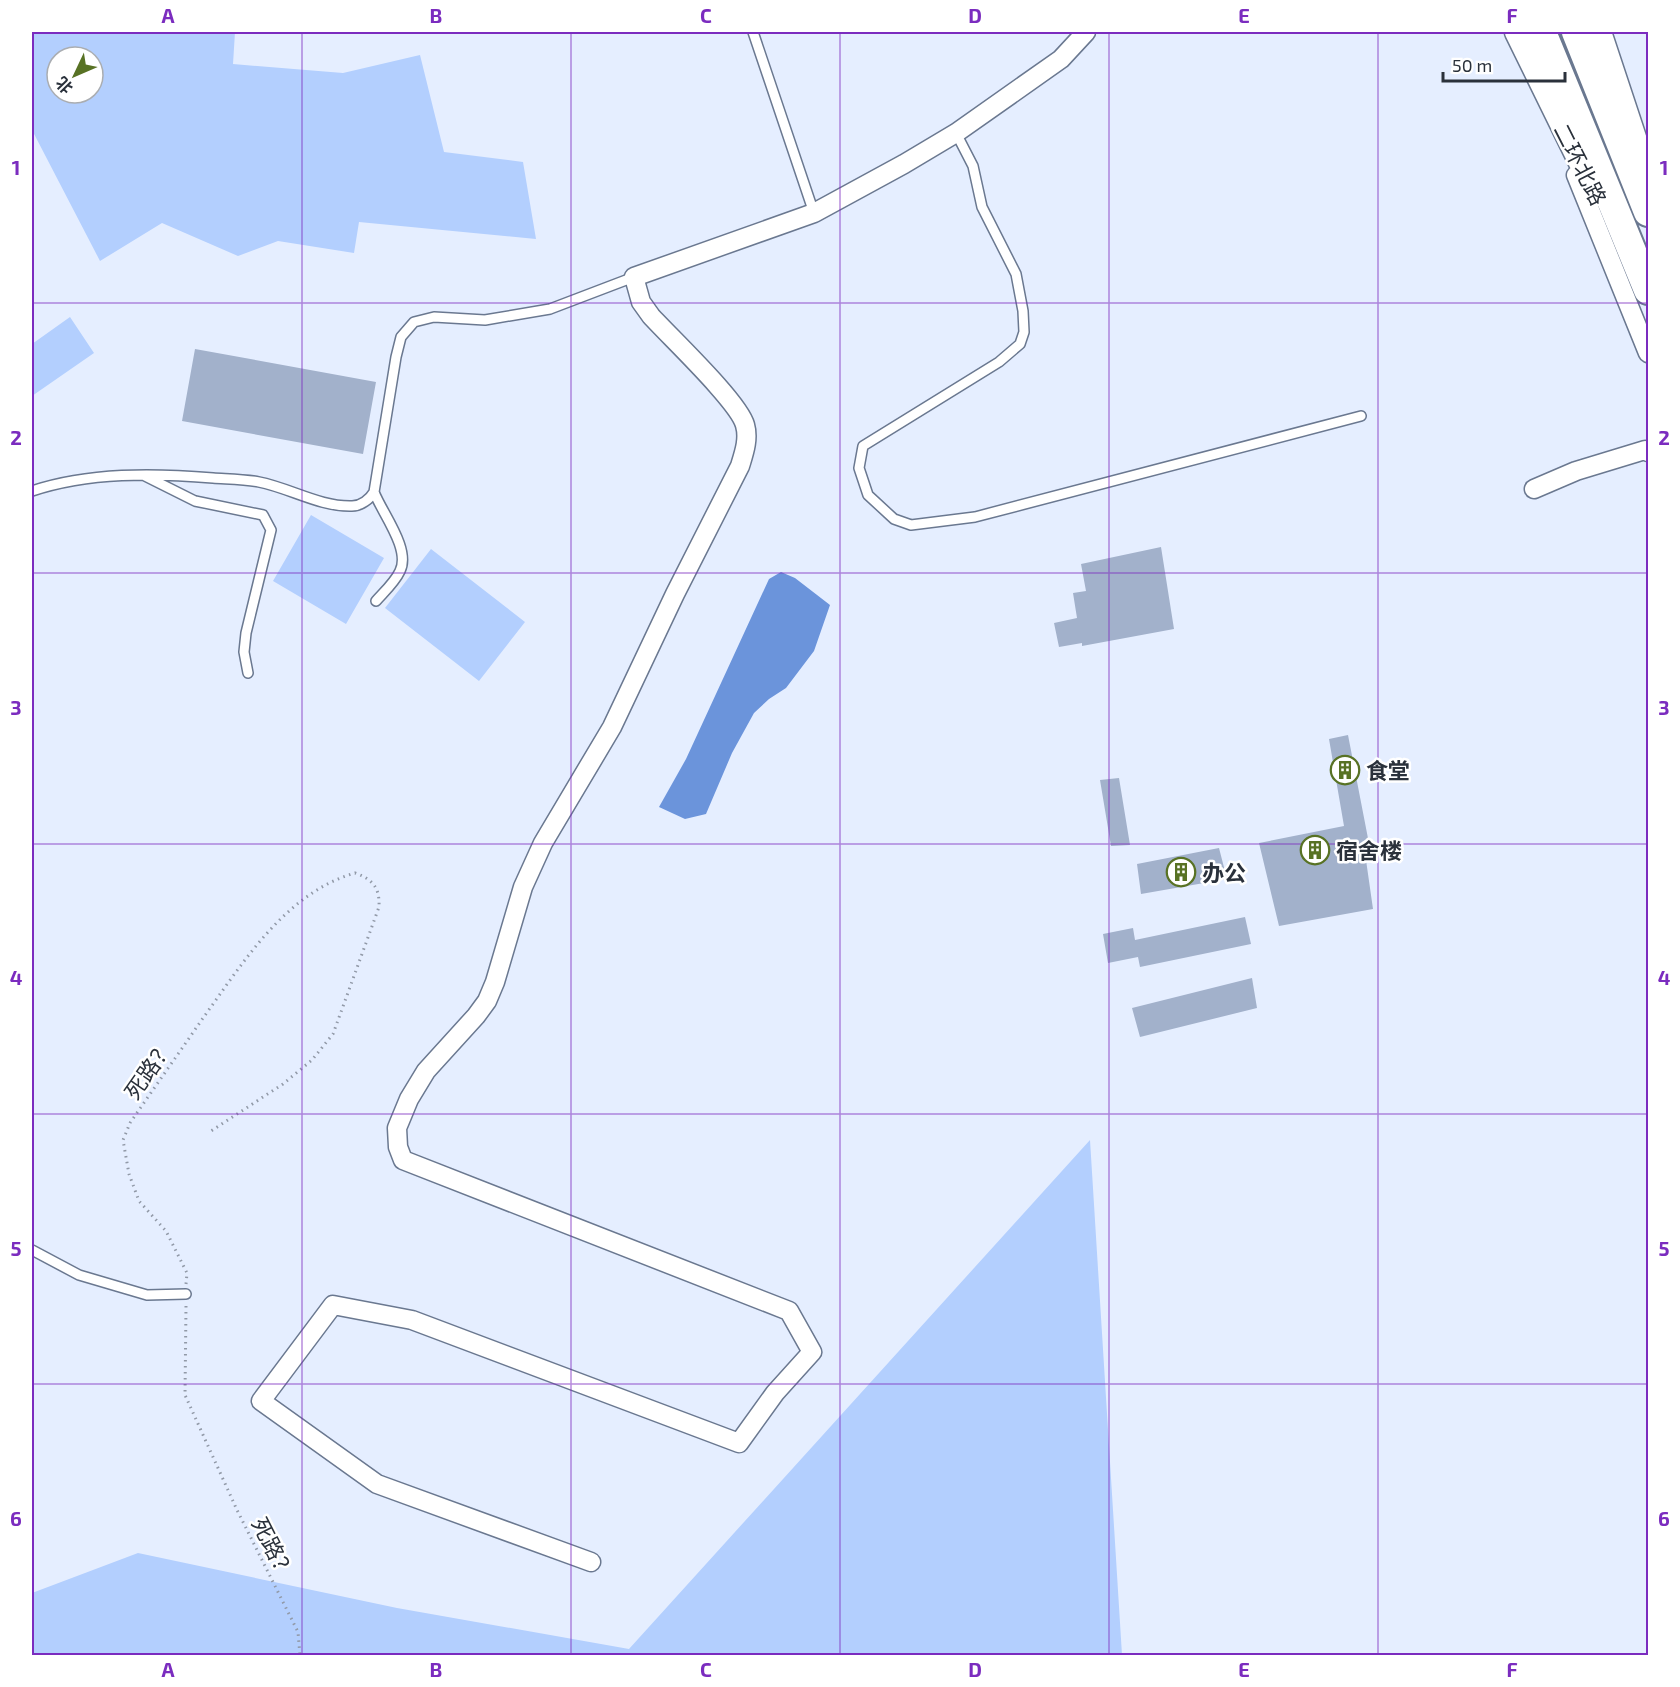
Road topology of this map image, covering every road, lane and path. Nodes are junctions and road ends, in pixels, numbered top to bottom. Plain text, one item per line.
1 (753, 32) edge
2 (1086, 32) edge
3 (1517, 32) edge
4 (1542, 32) edge
5 (1576, 32) edge
6 (1600, 32) edge
7 (956, 133) junction
8 (1648, 148) edge
9 (1648, 182) edge
10 (1648, 212) edge
11 (814, 213) junction
12 (634, 277) junction
13 (1648, 290) edge
14 (1648, 296) edge
15 (1648, 353) edge
16 (1361, 416) dead end
17 (1648, 452) edge
18 (144, 476) junction
19 (1534, 489) dead end
20 (32, 491) edge
21 (374, 492) junction
22 (376, 601) dead end
23 (248, 673) dead end
24 (208, 1133) dead end
25 (32, 1250) edge
26 (186, 1294) junction
27 (591, 1562) dead end
28 (300, 1656) edge

1 - 11 lane
2 - 7 street
3 - 14 main road, 二环北路
3 - 15 street
4 - 13 highway
5 - 10 highway
6 - 8 street
6 - 9 main road
7 - 11 street
7 - 16 lane
11 - 12 street
12 - 21 lane
12 - 27 street
17 - 19 street
18 - 20 lane
18 - 21 lane
18 - 23 lane
21 - 22 lane
24 - 26 path, 死路？
25 - 26 lane
26 - 28 path, 死路？

